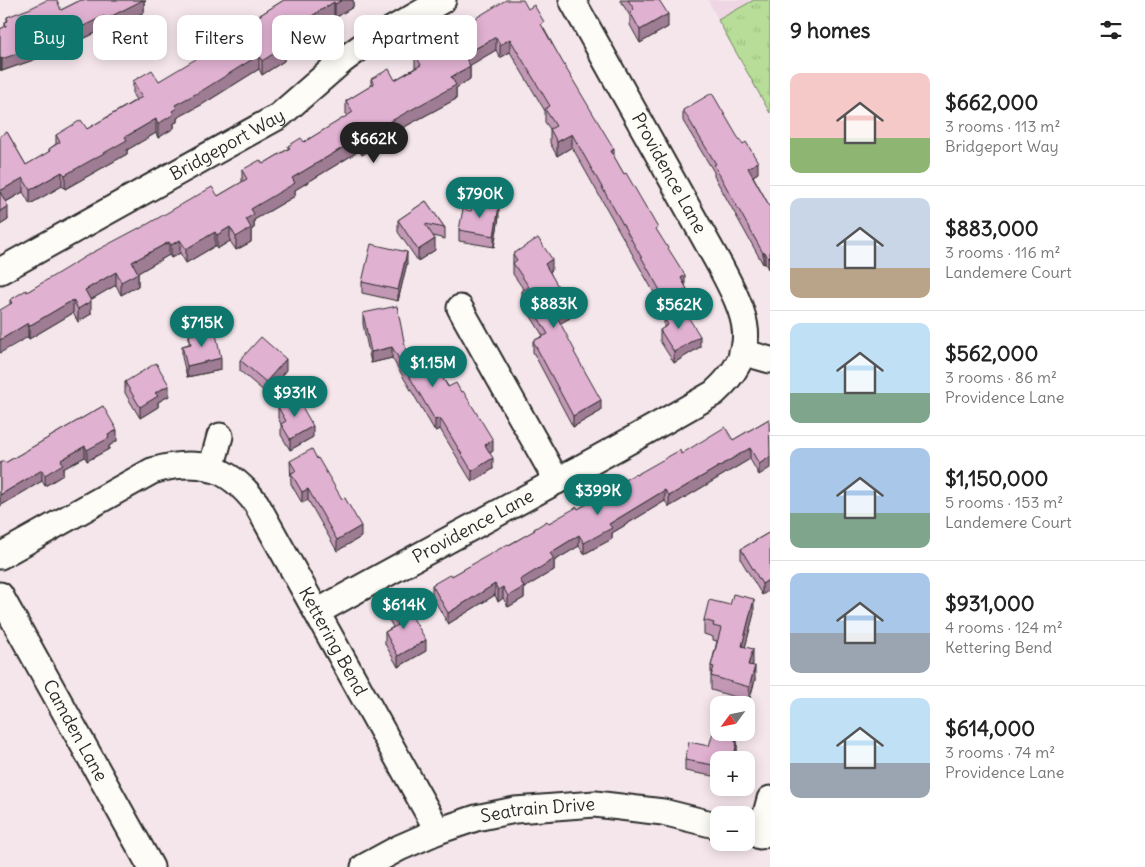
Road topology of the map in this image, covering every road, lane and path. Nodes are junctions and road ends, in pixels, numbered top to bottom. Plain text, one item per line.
1 (444, 0) edge
2 (572, 0) edge
3 (0, 271) edge
4 (460, 308) dead end
5 (742, 352) junction
6 (770, 360) edge
7 (220, 436) dead end
8 (211, 468) junction
9 (557, 481) junction
10 (0, 556) edge
11 (0, 595) edge
12 (317, 612) junction
13 (770, 799) edge
14 (710, 824) edge
15 (438, 831) junction
16 (759, 836) edge
17 (151, 867) edge
18 (364, 867) edge

1 - 3 street, Bridgeport Way
2 - 5 street, Providence Lane
4 - 9 street
5 - 6 street
5 - 9 street, Providence Lane
7 - 8 street
8 - 10 street, Kettering Bend
8 - 12 street, Kettering Bend
9 - 12 street, Providence Lane
11 - 17 street, Camden Lane
12 - 15 street, Kettering Bend
13 - 16 street
14 - 15 street, Seatrain Drive
15 - 18 street, Seatrain Drive

